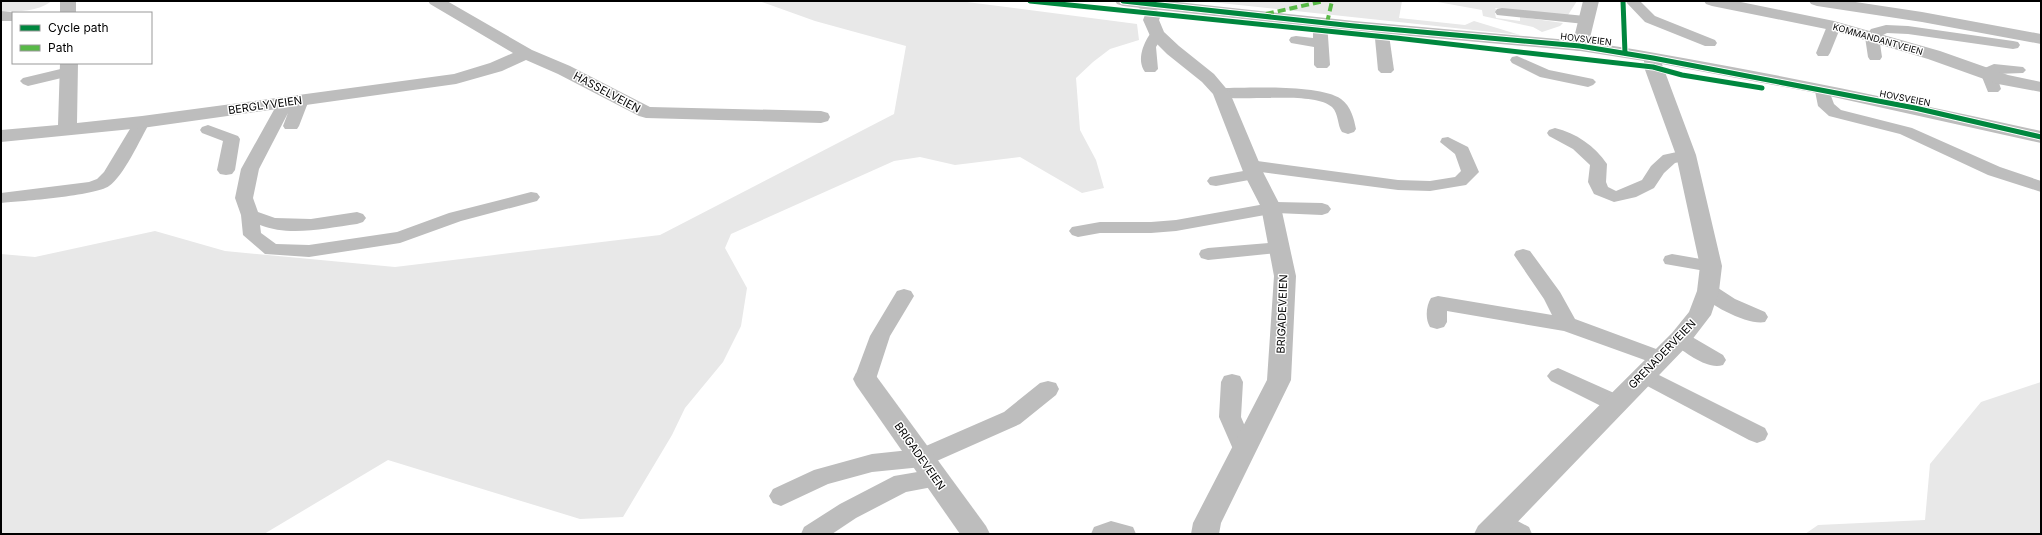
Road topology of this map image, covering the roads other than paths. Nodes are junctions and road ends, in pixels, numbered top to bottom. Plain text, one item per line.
1 (68, 1) edge
2 (436, 1) edge
3 (1123, 1) edge
4 (1591, 1) edge
5 (1632, 1) edge
6 (1712, 1) edge
7 (1817, 1) edge
8 (1143, 3) junction
9 (1920, 9) edge
10 (68, 12) edge
11 (1502, 12) dead end
12 (1, 16) edge
13 (12, 16) edge
14 (1585, 20) junction
15 (1320, 22) junction
16 (1834, 26) junction
17 (1381, 28) junction
18 (1158, 34) junction
19 (1872, 37) junction
20 (2041, 39) edge
21 (1296, 40) dead end
22 (1517, 41) junction
23 (1321, 43) junction
24 (1710, 43) dead end
25 (2013, 45) dead end
26 (1580, 46) junction
27 (1823, 53) dead end
28 (526, 54) junction
29 (1875, 57) dead end
30 (1652, 58) junction
31 (68, 66) edge
32 (1322, 66) dead end
33 (39, 68) dead end
34 (1150, 69) dead end
35 (1386, 70) dead end
36 (2018, 70) dead end
37 (1989, 79) junction
38 (28, 82) dead end
39 (1588, 82) dead end
40 (2041, 88) edge
41 (1823, 91) junction
42 (1221, 93) junction
43 (294, 101) junction
44 (217, 112) junction
45 (821, 117) dead end
46 (142, 122) junction
47 (291, 126) dead end
48 (1348, 129) dead end
49 (67, 130) junction
50 (1555, 133) dead end
51 (2, 136) edge
52 (2041, 137) edge
53 (1448, 142) dead end
54 (1686, 155) junction
55 (226, 170) dead end
56 (1252, 170) junction
57 (1216, 181) dead end
58 (2041, 187) edge
59 (531, 197) dead end
60 (1, 198) edge
61 (1271, 207) junction
62 (1322, 209) dead end
63 (250, 215) junction
64 (357, 218) dead end
65 (1078, 231) dead end
66 (1280, 248) junction
67 (1208, 254) dead end
68 (1523, 255) dead end
69 (1672, 260) dead end
70 (1711, 266) junction
71 (1708, 291) junction
72 (904, 296) dead end
73 (1758, 317) dead end
74 (1438, 322) dead end
75 (1567, 324) junction
76 (1680, 338) junction
77 (1660, 358) junction
78 (1716, 360) dead end
79 (1643, 375) junction
80 (1558, 376) dead end
81 (865, 379) joint
82 (1232, 382) dead end
83 (1048, 389) dead end
84 (1615, 403) junction
85 (1757, 434) dead end
86 (1244, 450) junction
87 (929, 468) junction
88 (781, 496) dead end
89 (1493, 528) edge
90 (813, 534) edge
91 (976, 534) edge
92 (1103, 534) edge
93 (1124, 534) edge
94 (1205, 534) edge
95 (1520, 534) edge

1 - 10 street
2 - 28 street, HASSELVEIEN
3 - 8 street, HOVSVEIEN
4 - 14 street
5 - 24 lane
6 - 16 street, KOMMANDANTVEIEN
7 - 9 street
8 - 15 street, HOVSVEIEN
8 - 18 street, BRIGADEVEIEN
9 - 20 street
11 - 14 lane
12 - 13 street
14 - 26 street
15 - 17 street, HOVSVEIEN
15 - 23 lane
16 - 19 street, KOMMANDANTVEIEN
16 - 27 lane
17 - 22 street, HOVSVEIEN
17 - 35 lane
18 - 34 lane
18 - 42 street, BRIGADEVEIEN
19 - 25 lane
19 - 29 lane
19 - 37 street, KOMMANDANTVEIEN
21 - 23 lane
22 - 26 street, HOVSVEIEN
22 - 39 lane
23 - 32 lane
26 - 30 street, HOVSVEIEN
28 - 43 street, BERGLYVEIEN
28 - 45 street, HASSELVEIEN
30 - 41 street, HOVSVEIEN
30 - 54 street, GRENADERVEIEN
31 - 33 lane
31 - 38 lane
31 - 49 street
36 - 37 lane
37 - 40 street, KOMMANDANTVEIEN
41 - 52 street, HOVSVEIEN
41 - 58 lane
42 - 48 lane
42 - 56 street, BRIGADEVEIEN
43 - 44 street, BERGLYVEIEN
43 - 47 lane
43 - 63 lane
44 - 46 street, BERGLYVEIEN
44 - 55 lane
46 - 49 street, BERGLYVEIEN
46 - 60 lane
49 - 51 street, BERGLYVEIEN
50 - 54 lane
53 - 56 lane
54 - 70 street, GRENADERVEIEN
56 - 57 lane
56 - 61 street, BRIGADEVEIEN
59 - 63 lane
61 - 62 lane
61 - 65 lane
61 - 66 street, BRIGADEVEIEN
63 - 64 lane
66 - 67 lane
66 - 86 street, BRIGADEVEIEN
68 - 75 lane
69 - 70 lane
70 - 71 street, GRENADERVEIEN
71 - 73 lane
71 - 76 street, GRENADERVEIEN
72 - 81 lane
74 - 75 lane
75 - 77 lane
76 - 77 street, GRENADERVEIEN
76 - 78 lane
77 - 79 street, GRENADERVEIEN
79 - 84 street, GRENADERVEIEN
79 - 85 lane
80 - 84 lane
81 - 87 street, BRIGADEVEIEN
82 - 86 lane
83 - 87 lane
84 - 89 street, GRENADERVEIEN
86 - 94 street, BRIGADEVEIEN
87 - 88 lane
87 - 90 lane
87 - 91 street, BRIGADEVEIEN
89 - 95 lane
92 - 93 lane

